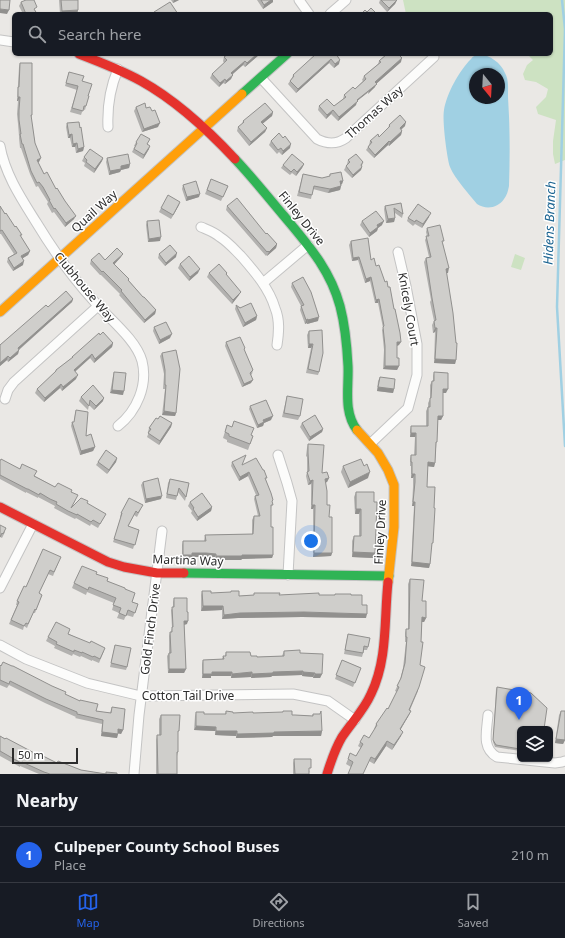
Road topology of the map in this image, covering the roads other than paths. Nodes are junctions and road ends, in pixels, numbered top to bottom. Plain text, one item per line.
1 (299, 0) edge
2 (346, 0) edge
3 (308, 12) edge
4 (332, 12) edge
5 (0, 40) edge
6 (12, 42) edge
7 (86, 56) edge
8 (285, 56) edge
9 (434, 57) dead end
10 (118, 69) junction
11 (261, 78) junction
12 (108, 127) dead end
13 (205, 128) junction
14 (0, 146) edge
15 (201, 227) dead end
16 (308, 244) junction
17 (398, 252) dead end
18 (59, 258) junction
19 (263, 283) junction
20 (98, 306) junction
21 (0, 312) edge
22 (277, 345) dead end
23 (4, 399) dead end
24 (118, 426) dead end
25 (370, 444) junction
26 (278, 455) dead end
27 (0, 507) edge
28 (34, 524) junction
29 (162, 531) dead end
30 (157, 573) junction
31 (288, 575) junction
32 (389, 576) junction
33 (0, 588) edge
34 (0, 644) edge
35 (141, 696) junction
36 (488, 715) dead end
37 (355, 720) junction
38 (565, 761) edge
39 (134, 774) edge
40 (327, 774) edge

1 - 3 street
2 - 4 street
5 - 6 street
7 - 10 street, Finley Drive
8 - 11 street, Quail Way
9 - 11 street, Thomas Way
10 - 12 street
10 - 13 street, Finley Drive
11 - 13 street, Quail Way
13 - 16 street, Finley Drive
13 - 18 street, Quail Way
14 - 18 street, Clubhouse Way
15 - 19 street
16 - 19 street
16 - 25 street, Finley Drive
17 - 25 street, Knicely Court
18 - 20 street, Clubhouse Way
18 - 21 street, Quail Way
19 - 22 street
20 - 23 street
20 - 24 street, Clubhouse Way
25 - 32 street, Finley Drive
26 - 31 street
27 - 28 street, Martina Way
28 - 30 street, Martina Way
28 - 33 street
29 - 30 street, Gold Finch Drive
30 - 31 street, Martina Way
30 - 35 street, Gold Finch Drive
31 - 32 street, Martina Way
32 - 37 street, Finley Drive
34 - 35 street, Cotton Tail Drive
35 - 37 street, Cotton Tail Drive
35 - 39 street, Gold Finch Drive
36 - 38 street
37 - 40 street, Finley Drive

